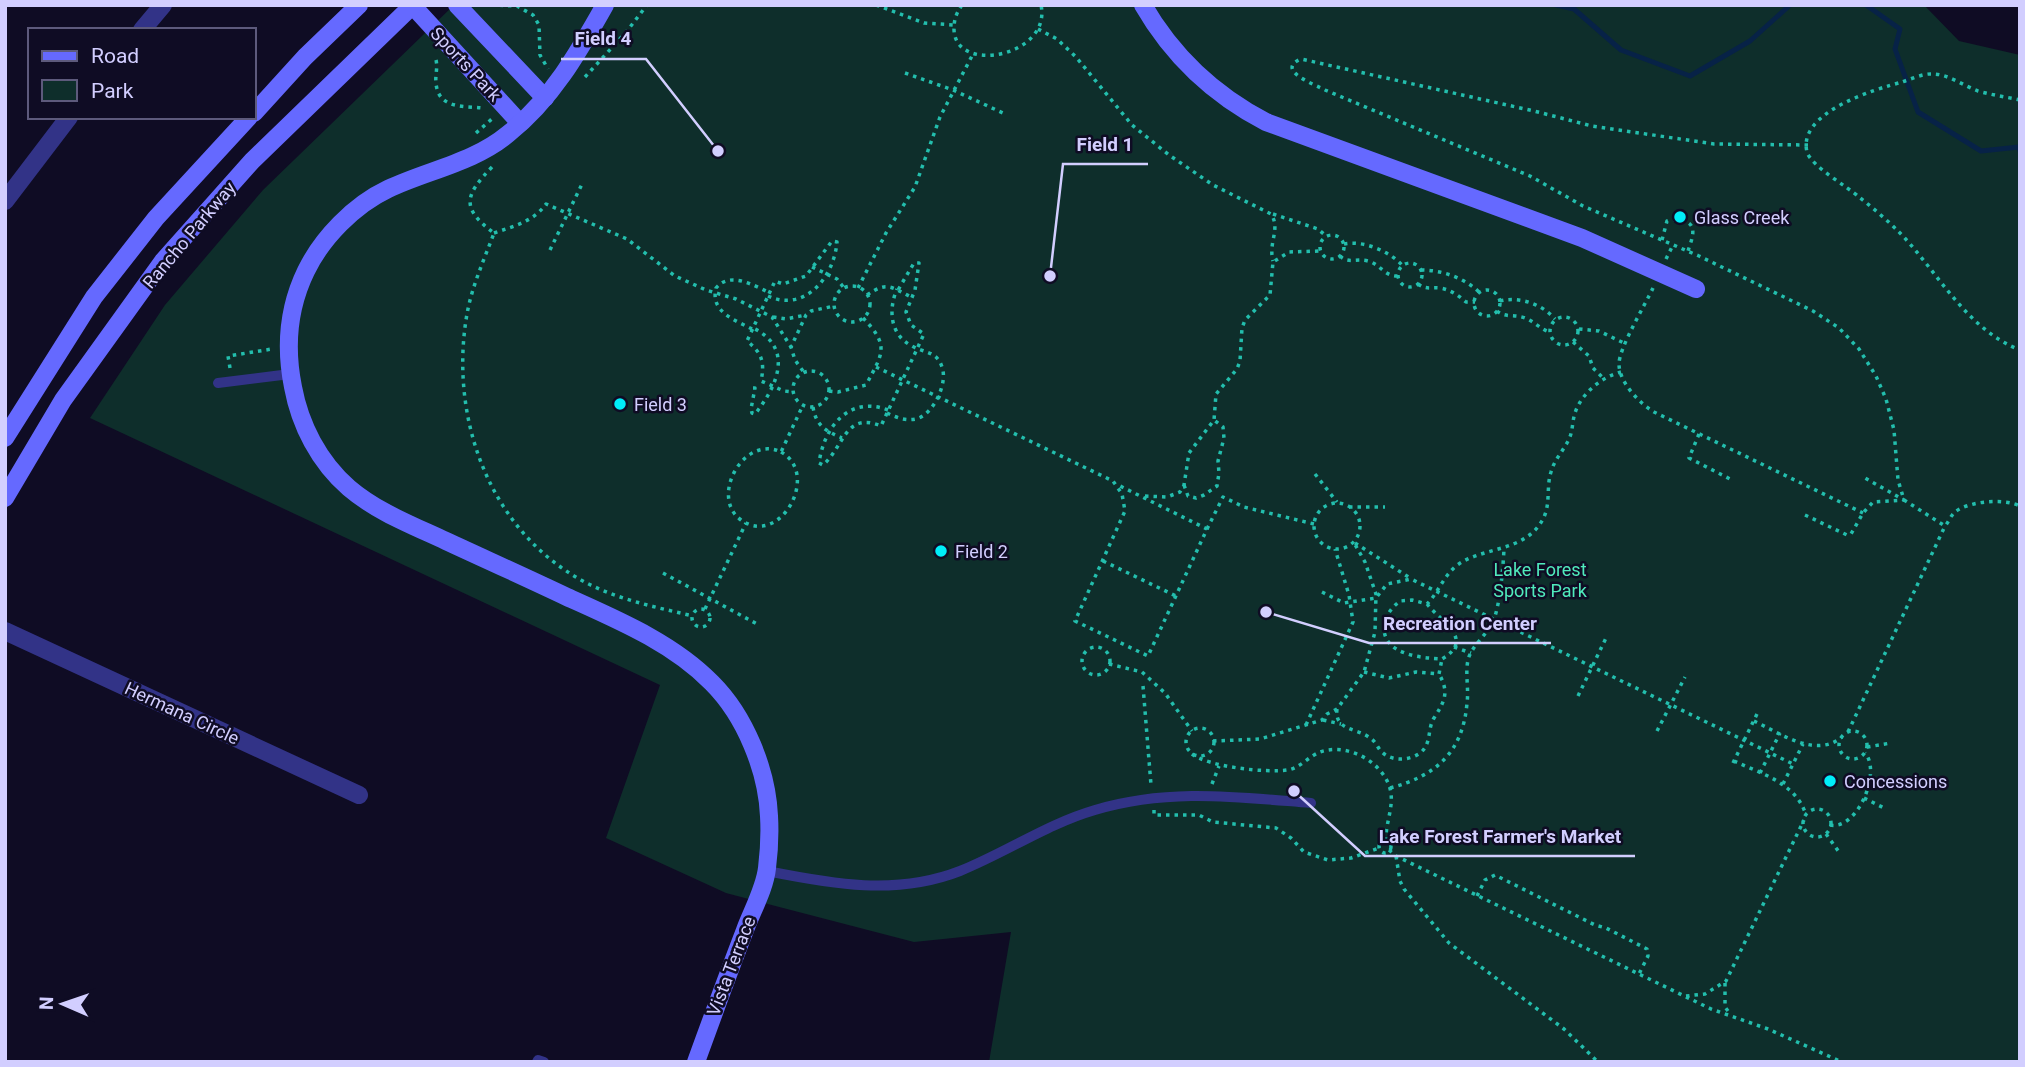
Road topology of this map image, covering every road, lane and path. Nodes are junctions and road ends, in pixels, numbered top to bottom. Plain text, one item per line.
1 (163, 5) edge
2 (359, 5) edge
3 (412, 5) edge
4 (457, 5) edge
5 (491, 5) edge
6 (606, 5) edge
7 (647, 5) edge
8 (876, 5) edge
9 (962, 5) edge
10 (1041, 5) edge
11 (1143, 5) edge
12 (954, 25) junction
13 (144, 28) edge
14 (1038, 29) junction
15 (973, 54) junction
16 (549, 72) dead end
17 (905, 73) dead end
18 (580, 82) dead end
19 (953, 90) junction
20 (545, 98) junction
21 (2020, 100) edge
22 (256, 111) edge
23 (1003, 113) dead end
24 (67, 119) edge
25 (247, 119) edge
26 (520, 123) junction
27 (1808, 145) junction
28 (495, 164) dead end
29 (583, 182) dead end
30 (5, 201) edge
31 (567, 213) junction
32 (1271, 214) junction
33 (494, 233) junction
34 (1326, 236) junction
35 (1662, 240) junction
36 (1344, 244) junction
37 (550, 250) dead end
38 (1320, 251) junction
39 (1688, 251) junction
40 (1340, 255) junction
41 (1273, 262) junction
42 (1402, 265) junction
43 (812, 267) junction
44 (1422, 270) junction
45 (826, 274) junction
46 (1398, 276) junction
47 (1418, 284) junction
48 (844, 288) junction
49 (858, 288) junction
50 (1696, 289) dead end
51 (897, 290) junction
52 (715, 292) junction
53 (1480, 293) junction
54 (769, 295) junction
55 (867, 295) junction
56 (911, 297) junction
57 (1500, 301) junction
58 (1475, 302) junction
59 (834, 306) junction
60 (761, 311) junction
61 (1497, 311) junction
62 (806, 315) junction
63 (772, 317) junction
64 (863, 318) junction
65 (1556, 320) junction
66 (1634, 327) dead end
67 (753, 328) junction
68 (1578, 329) junction
69 (1550, 332) junction
70 (1573, 342) junction
71 (1626, 344) junction
72 (792, 347) junction
73 (917, 348) junction
74 (2020, 350) edge
75 (876, 367) junction
76 (804, 372) junction
77 (1621, 372) junction
78 (290, 374) junction
79 (1603, 378) junction
80 (902, 379) junction
81 (218, 383) dead end
82 (773, 386) junction
83 (753, 388) dead end
84 (829, 391) junction
85 (793, 392) junction
86 (938, 396) junction
87 (803, 405) junction
88 (813, 407) junction
89 (887, 412) junction
90 (1214, 420) junction
91 (830, 432) junction
92 (1699, 435) junction
93 (5, 438) edge
94 (842, 439) junction
95 (781, 452) junction
96 (1315, 474) dead end
97 (1865, 478) dead end
98 (1732, 480) dead end
99 (1218, 483) junction
100 (1116, 484) junction
101 (1184, 485) junction
102 (1136, 494) junction
103 (1223, 497) junction
104 (5, 498) edge
105 (1904, 500) junction
106 (1337, 503) junction
107 (2020, 506) edge
108 (1349, 507) junction
109 (1385, 507) dead end
110 (1863, 513) junction
111 (1805, 514) dead end
112 (746, 523) junction
113 (1314, 524) junction
114 (1945, 526) junction
115 (1207, 528) junction
116 (1353, 541) junction
117 (1335, 549) junction
118 (1504, 549) junction
119 (1103, 561) junction
120 (663, 573) dead end
121 (1411, 579) junction
122 (1438, 590) junction
123 (1322, 592) dead end
124 (1176, 596) junction
125 (1376, 598) junction
126 (710, 599) junction
127 (1350, 602) junction
128 (1427, 604) junction
129 (705, 609) junction
130 (693, 616) junction
131 (1376, 617) junction
132 (1386, 618) junction
133 (1494, 621) junction
134 (757, 624) dead end
135 (5, 631) edge
136 (1384, 631) junction
137 (1375, 632) junction
138 (1606, 638) dead end
139 (1454, 647) junction
140 (1472, 653) junction
141 (1442, 659) junction
142 (1109, 664) junction
143 (1593, 666) junction
144 (1364, 672) junction
145 (1439, 674) junction
146 (1685, 677) dead end
147 (1143, 686) dead end
148 (1578, 695) dead end
149 (1671, 704) junction
150 (1337, 709) junction
151 (1757, 714) dead end
152 (1322, 720) junction
153 (1754, 720) junction
154 (1341, 724) junction
155 (1306, 725) junction
156 (1192, 731) junction
157 (1657, 731) dead end
158 (1848, 732) junction
159 (1780, 733) junction
160 (1842, 737) junction
161 (1744, 740) junction
162 (1213, 741) junction
163 (1891, 743) dead end
164 (1803, 744) junction
165 (1867, 747) junction
166 (1865, 752) junction
167 (1770, 753) junction
168 (1192, 754) junction
169 (1793, 764) junction
170 (1760, 774) junction
171 (1418, 779) junction
172 (1783, 784) junction
173 (1418, 787) dead end
174 (1390, 788) junction
175 (359, 795) dead end
176 (1153, 798) junction
177 (1864, 798) junction
178 (1311, 803) dead end
179 (1884, 808) dead end
180 (1806, 815) junction
181 (1804, 820) junction
182 (1830, 825) junction
183 (1826, 834) junction
184 (1386, 841) junction
185 (1379, 848) junction
186 (1390, 850) junction
187 (1839, 852) dead end
188 (1396, 856) junction
189 (767, 871) junction
190 (1477, 896) junction
191 (1639, 975) junction
192 (1726, 981) junction
193 (1684, 996) junction
194 (1735, 1018) junction
195 (537, 1062) edge
196 (544, 1062) edge
197 (695, 1062) edge
198 (1598, 1062) edge
199 (1842, 1062) edge

1 - 13 street
2 - 22 street
3 - 26 street, Sports Park
3 - 104 street, Rancho Parkway
4 - 20 street, Sports Park
5 - 16 path
6 - 20 street, Vista Terrace
7 - 18 path
8 - 12 path
9 - 12 path
10 - 14 path
11 - 50 street
12 - 15 path
14 - 15 path
14 - 32 path
15 - 19 path
17 - 19 path
19 - 23 path
19 - 49 path
20 - 26 street, Vista Terrace
21 - 27 path
24 - 30 street
25 - 93 street, Rancho Parkway
26 - 78 street, Vista Terrace
27 - 35 path
27 - 74 path
28 - 33 path
29 - 31 path
31 - 33 path
31 - 37 path
31 - 52 path
32 - 34 path
32 - 41 path
33 - 130 path
34 - 36 path
34 - 38 path
35 - 39 path
35 - 39 path
36 - 40 path
36 - 42 path
38 - 40 path
38 - 41 path
39 - 105 path
40 - 46 path
41 - 90 path
42 - 44 path
42 - 46 path
43 - 45 path
43 - 45 path
43 - 54 path
44 - 47 path
44 - 53 path
45 - 48 path
45 - 54 path
46 - 47 path
47 - 58 path
48 - 49 path
48 - 59 path
49 - 55 path
51 - 55 path
51 - 56 path
51 - 56 path
51 - 73 path
52 - 54 path
52 - 60 path
52 - 67 path
53 - 57 path
53 - 58 path
54 - 60 path
55 - 64 path
56 - 73 path
57 - 61 path
57 - 65 path
58 - 61 path
59 - 62 path
59 - 64 path
60 - 63 path
60 - 67 path
61 - 69 path
62 - 63 path
62 - 72 path
63 - 72 path
64 - 75 path
65 - 68 path
65 - 69 path
66 - 71 path
67 - 82 path
67 - 82 path
68 - 70 path
68 - 71 path
69 - 70 path
70 - 79 path
71 - 77 path
72 - 76 path
73 - 80 path
73 - 86 path
75 - 80 path
75 - 84 path
76 - 84 path
76 - 85 path
77 - 79 path
77 - 92 path
78 - 81 lane
78 - 189 street, Vista Terrace
79 - 118 path
80 - 86 path
80 - 89 path
82 - 83 path
82 - 85 path
84 - 88 path
85 - 87 path
86 - 89 path
86 - 100 path
87 - 88 path
87 - 95 path
88 - 91 path
89 - 91 path
89 - 94 path
90 - 99 path
90 - 101 path
91 - 94 path
91 - 94 path
92 - 98 path
92 - 110 path
95 - 112 path
95 - 112 path
96 - 106 path
97 - 105 path
99 - 101 path
99 - 103 path
100 - 102 path
100 - 119 path
101 - 102 path
102 - 115 path
103 - 113 path
103 - 115 path
105 - 110 path
105 - 114 path
106 - 108 path
106 - 113 path
107 - 114 path
108 - 109 path
108 - 116 path
110 - 111 path
112 - 126 path
113 - 117 path
114 - 158 path
115 - 124 path
116 - 117 path
116 - 121 path
116 - 125 path
117 - 127 path
118 - 122 path
118 - 133 path
119 - 124 path
119 - 124 path
120 - 126 path
121 - 122 path
121 - 125 path
122 - 128 path
122 - 133 path
123 - 127 path
125 - 127 path
125 - 131 path
126 - 129 path
126 - 134 path
127 - 155 path
128 - 132 path
128 - 139 path
129 - 130 path
129 - 130 path
131 - 132 path
131 - 137 path
132 - 136 path
133 - 140 path
133 - 143 path
135 - 175 street, Hermana Circle
136 - 137 path
136 - 141 path
137 - 144 path
138 - 143 path
139 - 140 path
139 - 141 path
140 - 171 path
141 - 145 path
142 - 142 path
142 - 156 path
143 - 148 path
143 - 149 path
144 - 145 path
144 - 150 path
145 - 154 path
146 - 149 path
147 - 176 path
149 - 157 path
149 - 161 path
150 - 152 path
150 - 154 path
151 - 153 path
152 - 154 path
152 - 155 path
153 - 159 path
153 - 161 path
155 - 162 path
156 - 162 path
156 - 168 path
158 - 160 path
158 - 165 path
159 - 164 path
159 - 167 path
160 - 164 path
160 - 166 path
161 - 167 path
161 - 170 path
162 - 168 path
163 - 165 path
164 - 169 path
165 - 166 path
166 - 177 path
167 - 169 path
167 - 170 path
168 - 174 path
169 - 172 path
170 - 172 path
171 - 173 path
171 - 174 path
172 - 180 path
174 - 184 path
176 - 178 lane
176 - 185 path
176 - 189 lane
177 - 179 path
177 - 182 path
180 - 181 path
180 - 182 path
181 - 183 path
181 - 192 path
182 - 183 path
183 - 187 path
184 - 185 path
184 - 186 path
185 - 186 path
186 - 188 path
188 - 190 path
188 - 198 path
189 - 197 street, Vista Terrace
190 - 191 path
190 - 191 path
191 - 193 path
192 - 193 path
192 - 194 path
193 - 194 path
194 - 199 path
195 - 196 lane

